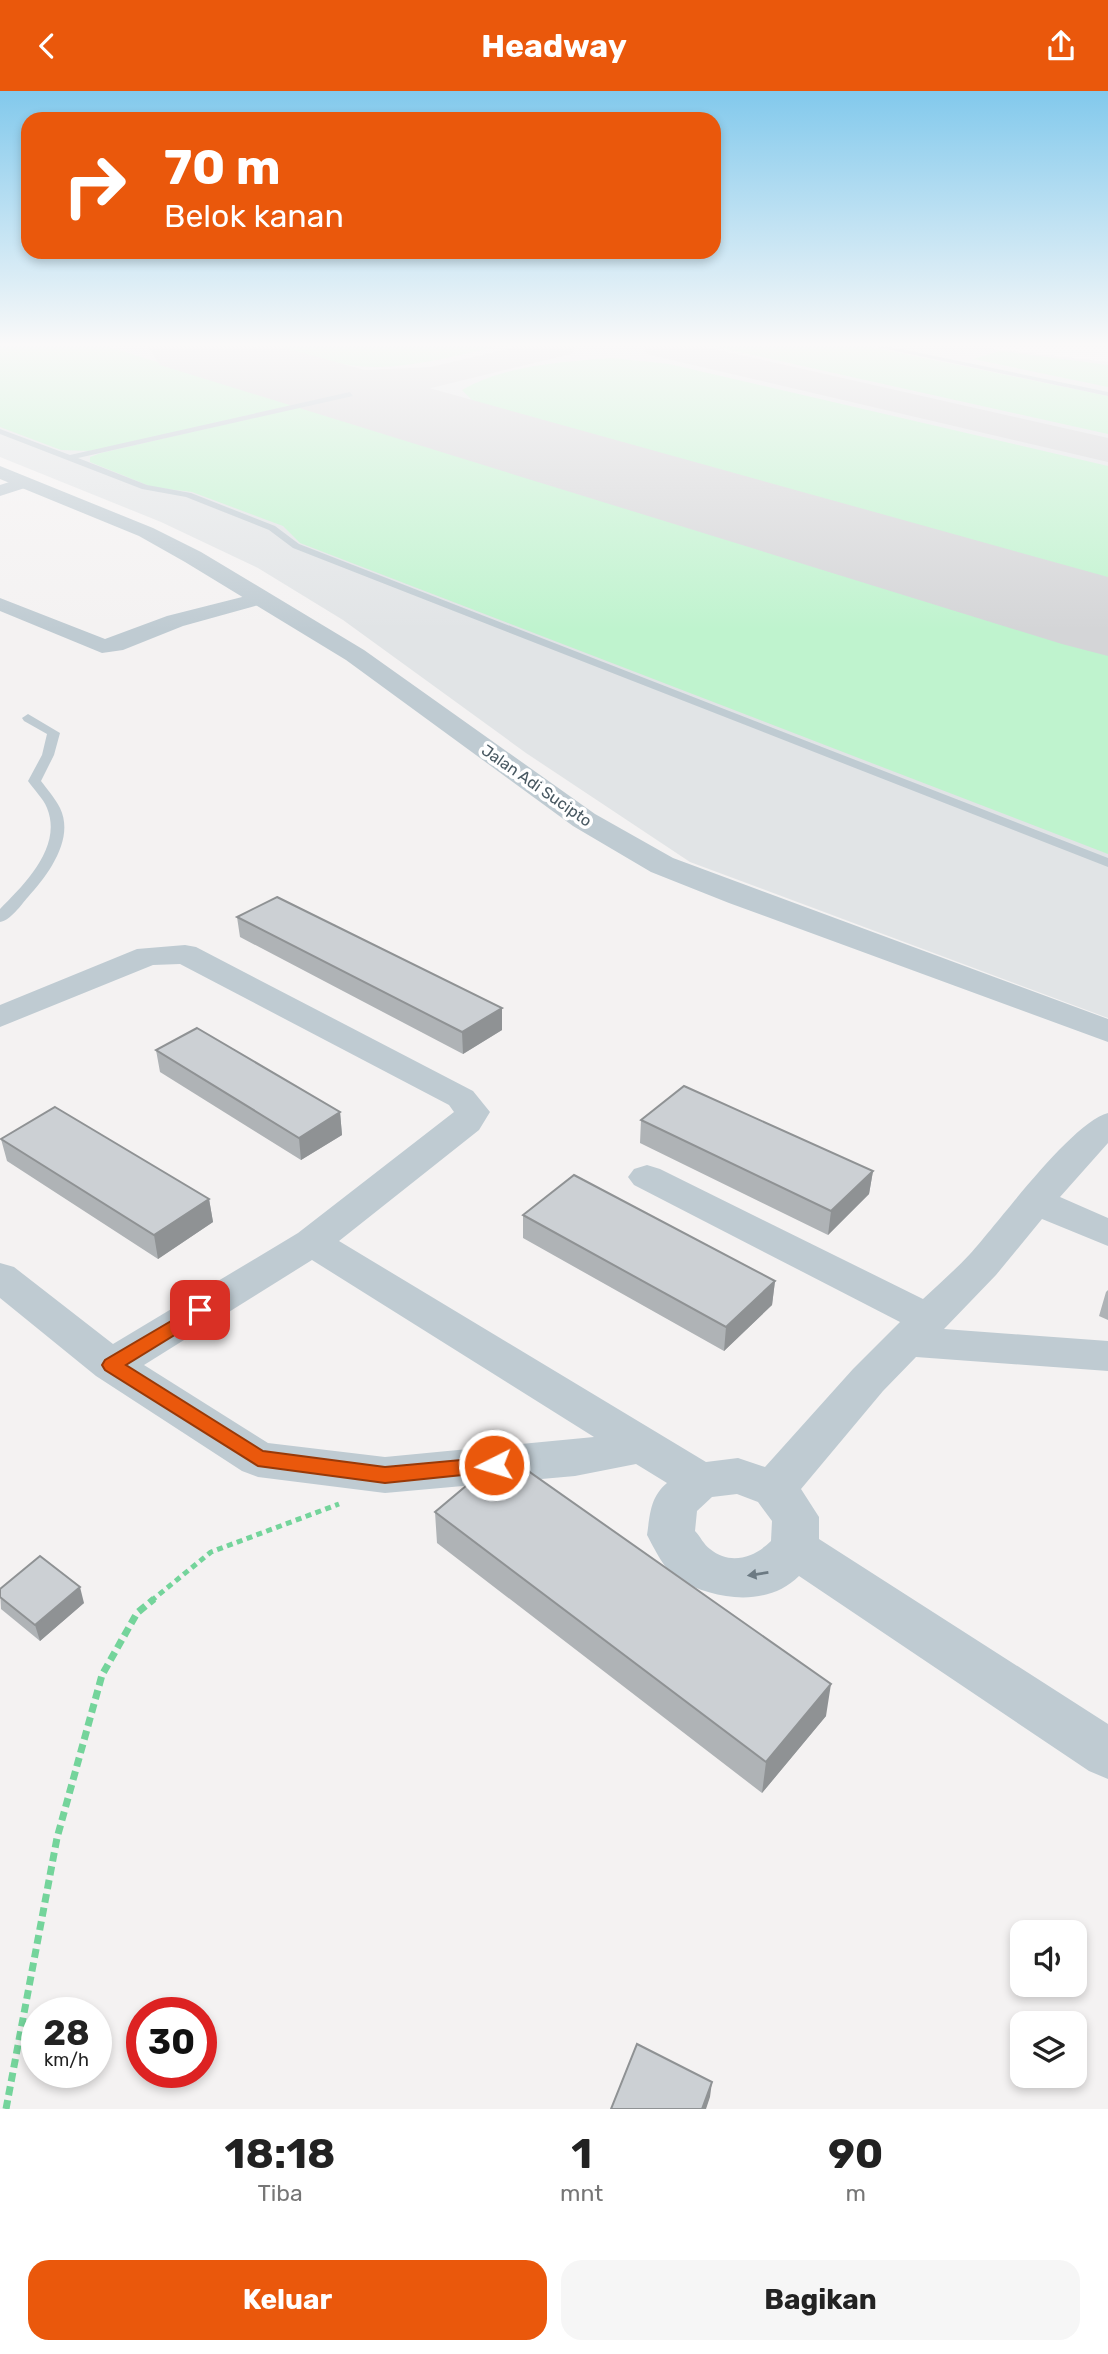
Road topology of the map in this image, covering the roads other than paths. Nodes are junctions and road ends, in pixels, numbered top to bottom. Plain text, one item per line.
1 (26, 441) edge
2 (143, 441) edge
3 (69, 458) junction
4 (8, 482) edge
5 (262, 598) junction
6 (0, 604) edge
7 (28, 718) dead end
8 (1108, 863) edge
9 (0, 918) edge
10 (0, 1017) edge
11 (1108, 1031) edge
12 (1108, 1124) edge
13 (647, 1177) dead end
14 (1036, 1201) junction
15 (1108, 1233) edge
16 (312, 1242) junction
17 (0, 1277) edge
18 (917, 1330) junction
19 (1108, 1356) edge
20 (111, 1365) junction
21 (644, 1445) junction
22 (700, 1481) junction
23 (774, 1489) junction
24 (795, 1548) junction
25 (1108, 1754) edge

1 - 3 lane
2 - 3 lane
3 - 8 lane
4 - 5 street, Jalan Adi Sucipto
5 - 6 street
5 - 11 street, Jalan Adi Sucipto
7 - 9 lane
10 - 16 street
12 - 14 street
13 - 18 street
14 - 15 street
14 - 18 street
16 - 20 street
16 - 21 street
17 - 20 street
18 - 19 street
18 - 23 street
20 - 21 street
21 - 22 street
22 - 23 street
24 -> 22 street
23 - 24 street
24 - 25 street

